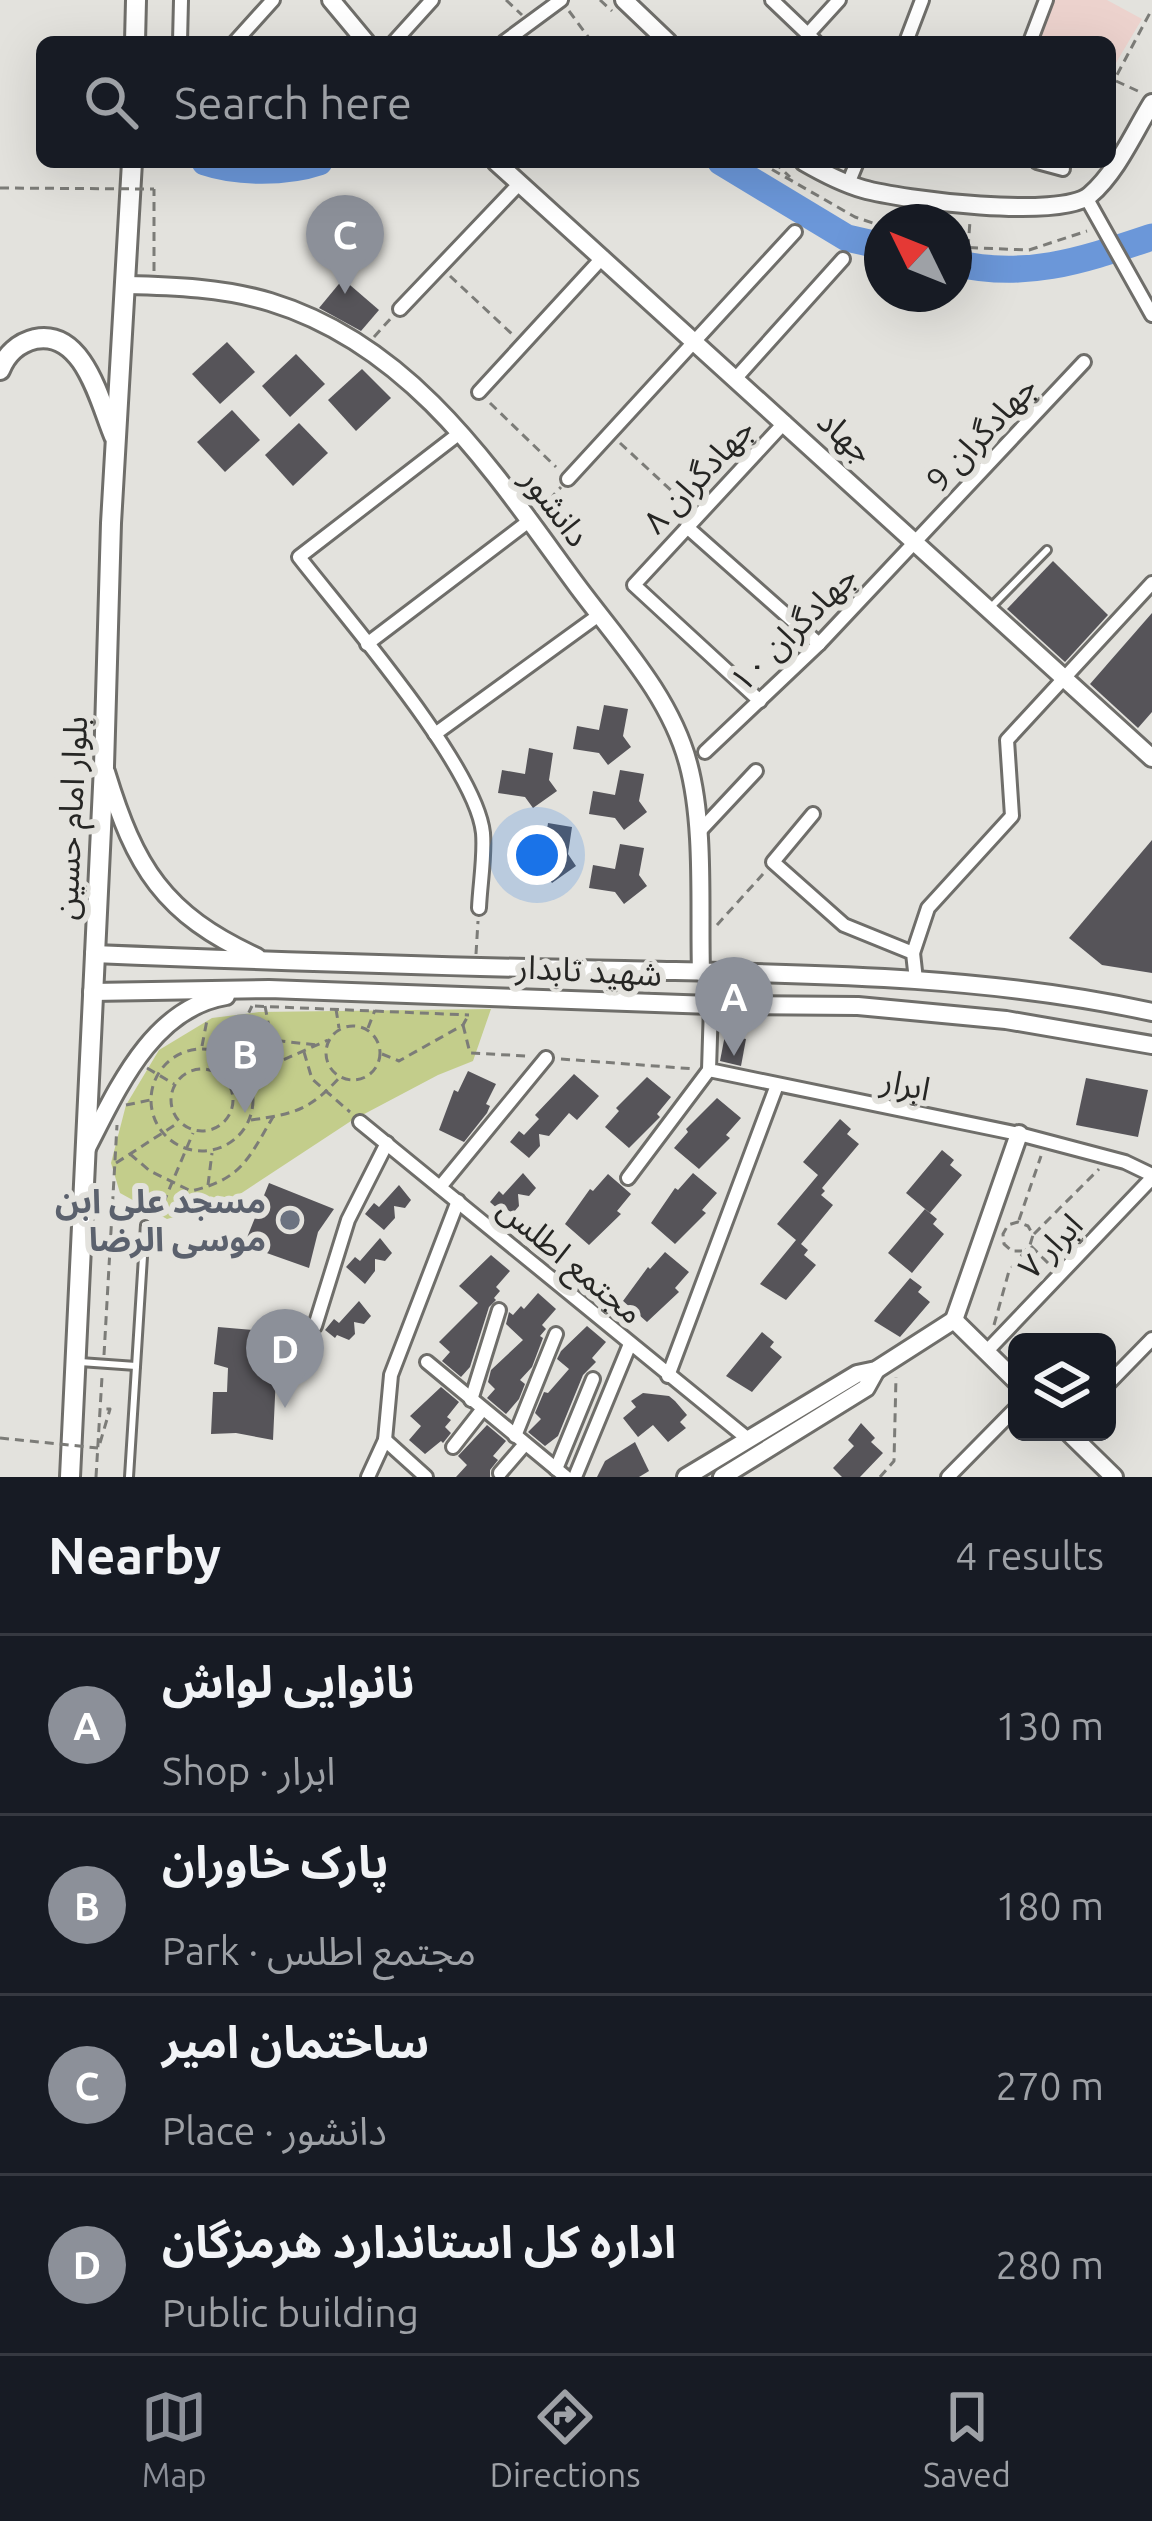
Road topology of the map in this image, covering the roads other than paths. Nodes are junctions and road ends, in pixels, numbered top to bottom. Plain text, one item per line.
1 (136, 0) edge
2 (181, 0) edge
3 (273, 0) edge
4 (331, 0) edge
5 (432, 0) edge
6 (561, 0) edge
7 (624, 0) edge
8 (772, 0) edge
9 (839, 0) edge
10 (922, 0) edge
11 (1046, 0) edge
12 (135, 36) edge
13 (180, 36) edge
14 (240, 36) edge
15 (361, 36) edge
16 (399, 36) edge
17 (512, 36) edge
18 (662, 36) edge
19 (810, 36) edge
20 (813, 36) edge
21 (908, 36) edge
22 (1032, 36) edge
23 (1152, 100) edge
24 (1116, 160) edge
25 (132, 168) edge
26 (503, 168) edge
27 (817, 168) edge
28 (855, 168) edge
29 (1056, 168) edge
30 (1111, 168) edge
31 (1063, 170) dead end
32 (520, 183) junction
33 (848, 184) junction
34 (1087, 199) junction
35 (795, 232) dead end
36 (603, 257) junction
37 (843, 259) dead end
38 (126, 285) junction
39 (400, 310) road end
40 (1152, 315) edge
41 (695, 341) junction
42 (1084, 362) dead end
43 (0, 370) edge
44 (736, 378) junction
45 (479, 392) road end
46 (784, 422) junction
47 (461, 432) junction
48 (116, 440) junction
49 (568, 479) road end
50 (529, 521) junction
51 (687, 527) junction
52 (917, 541) junction
53 (1047, 550) dead end
54 (1152, 583) edge
55 (990, 608) junction
56 (599, 616) junction
57 (367, 644) junction
58 (819, 644) junction
59 (1065, 676) junction
60 (760, 701) junction
61 (435, 734) junction
62 (705, 752) dead end
63 (1151, 755) edge
64 (104, 766) junction
65 (756, 770) dead end
66 (813, 814) dead end
67 (697, 835) junction
68 (479, 908) road end
69 (913, 953) junction
70 (94, 954) junction
71 (144, 956) junction
72 (269, 962) junction
73 (475, 967) junction
74 (701, 972) junction
75 (916, 980) junction
76 (145, 991) junction
77 (92, 992) junction
78 (476, 994) junction
79 (267, 998) junction
80 (711, 1005) junction
81 (1152, 1012) edge
82 (1152, 1045) edge
83 (546, 1058) road end
84 (709, 1070) junction
85 (777, 1085) junction
86 (360, 1122) road end
87 (1019, 1134) junction
88 (387, 1143) junction
89 (84, 1155) junction
90 (1152, 1176) edge
91 (628, 1178) dead end
92 (440, 1187) junction
93 (458, 1202) junction
94 (145, 1225) road end
95 (499, 1310) dead end
96 (954, 1320) junction
97 (315, 1326) dead end
98 (556, 1334) dead end
99 (1152, 1339) edge
100 (630, 1344) junction
101 (986, 1352) junction
102 (76, 1362) junction
103 (427, 1363) dead end
104 (136, 1366) junction
105 (876, 1370) junction
106 (1008, 1373) edge
107 (1116, 1375) edge
108 (668, 1376) junction
109 (593, 1379) dead end
110 (476, 1405) junction
111 (1008, 1415) edge
112 (748, 1439) junction
113 (520, 1440) junction
114 (385, 1441) junction
115 (1075, 1441) edge
116 (453, 1447) dead end
117 (500, 1473) dead end
118 (1102, 1473) edge
119 (566, 1474) edge
120 (70, 1477) edge
121 (128, 1477) edge
122 (368, 1477) edge
123 (426, 1477) edge
124 (686, 1477) edge
125 (722, 1477) edge
126 (948, 1477) edge

1 - 12 main road
2 - 13 street
3 - 14 street
4 - 15 street
5 - 16 street
6 - 17 street
7 - 18 street
8 - 19 street
9 - 20 street
10 - 21 street
11 - 22 street
23 - 24 street
25 - 38 main road, بلوار امام حسین
26 - 32 street, جهاد
27 - 33 street
28 - 33 street
29 - 31 street
30 - 34 street
32 - 36 street, جهاد
32 - 39 street
33 - 34 street
34 - 40 street
35 - 41 street
36 - 41 street, جهاد
36 - 45 street
37 - 44 street
38 - 47 street, دانشور
38 - 48 main road, بلوار امام حسین
41 - 44 street, جهاد
41 - 49 street
42 - 52 street, جهادگران 9
43 - 48 main road
44 - 46 street, جهاد
46 - 51 street, جهادگران ۸
46 - 52 street, جهاد
47 - 50 street, دانشور
47 - 57 street
48 - 64 main road, بلوار امام حسین
50 - 56 street, دانشور
50 - 57 street
51 - 58 street
51 - 60 street, جهادگران ۸
52 - 55 street, جهاد
52 - 58 street, جهادگران ۱۰
53 - 55 lane
54 - 59 street
55 - 59 street, جهاد
56 - 61 street
56 - 67 street, دانشور
57 - 61 street
58 - 60 street, جهادگران ۱۰
59 - 63 street, جهاد
59 - 69 street
60 - 62 street, جهادگران ۱۰
61 - 68 street
64 - 70 main road, بلوار امام حسین
64 - 72 street
65 - 67 street
66 - 69 street
67 - 74 street, دانشور
69 - 75 street
70 - 71 street, شهید تابدار
70 - 77 main road, بلوار امام حسین
71 - 72 street, شهید تابدار
71 - 76 street
72 - 73 street, شهید تابدار
73 - 74 street, شهید تابدار
73 - 78 street
74 - 75 street, شهید تابدار
75 - 81 street, شهید تابدار
76 - 77 street, شهید تابدار
76 - 79 street, شهید تابدار
77 - 89 main road, بلوار امام حسین
78 - 79 street, شهید تابدار
78 - 80 street, شهید تابدار
79 - 89 street
80 - 82 street, شهید تابدار
80 - 84 street
83 - 92 street
84 - 85 street, ابرار
84 - 91 street
85 - 87 street, ابرار
85 - 108 street
86 - 88 street, مجتمع اطلس
87 - 90 street, ابرار
87 - 96 street
88 - 92 street, مجتمع اطلس
88 - 97 street
89 - 102 main road, بلوار امام حسین
90 - 101 street, ابرار ۷
92 - 93 street, مجتمع اطلس
93 - 100 street, مجتمع اطلس
93 - 114 street
94 - 104 lane
95 - 110 street
96 - 101 street
96 - 105 street
98 - 113 street
99 - 107 street
100 - 108 street, مجتمع اطلس
100 - 119 street
101 - 106 street
102 - 104 lane
102 - 120 main road, بلوار امام حسین
103 - 110 street
104 - 121 lane
105 - 112 street
105 - 125 street
108 - 112 street, مجتمع اطلس
109 - 119 street
110 - 113 street
110 - 116 street
111 - 126 street
112 - 124 street
113 - 117 street
113 - 119 street
114 - 122 street
114 - 123 street
115 - 118 street

